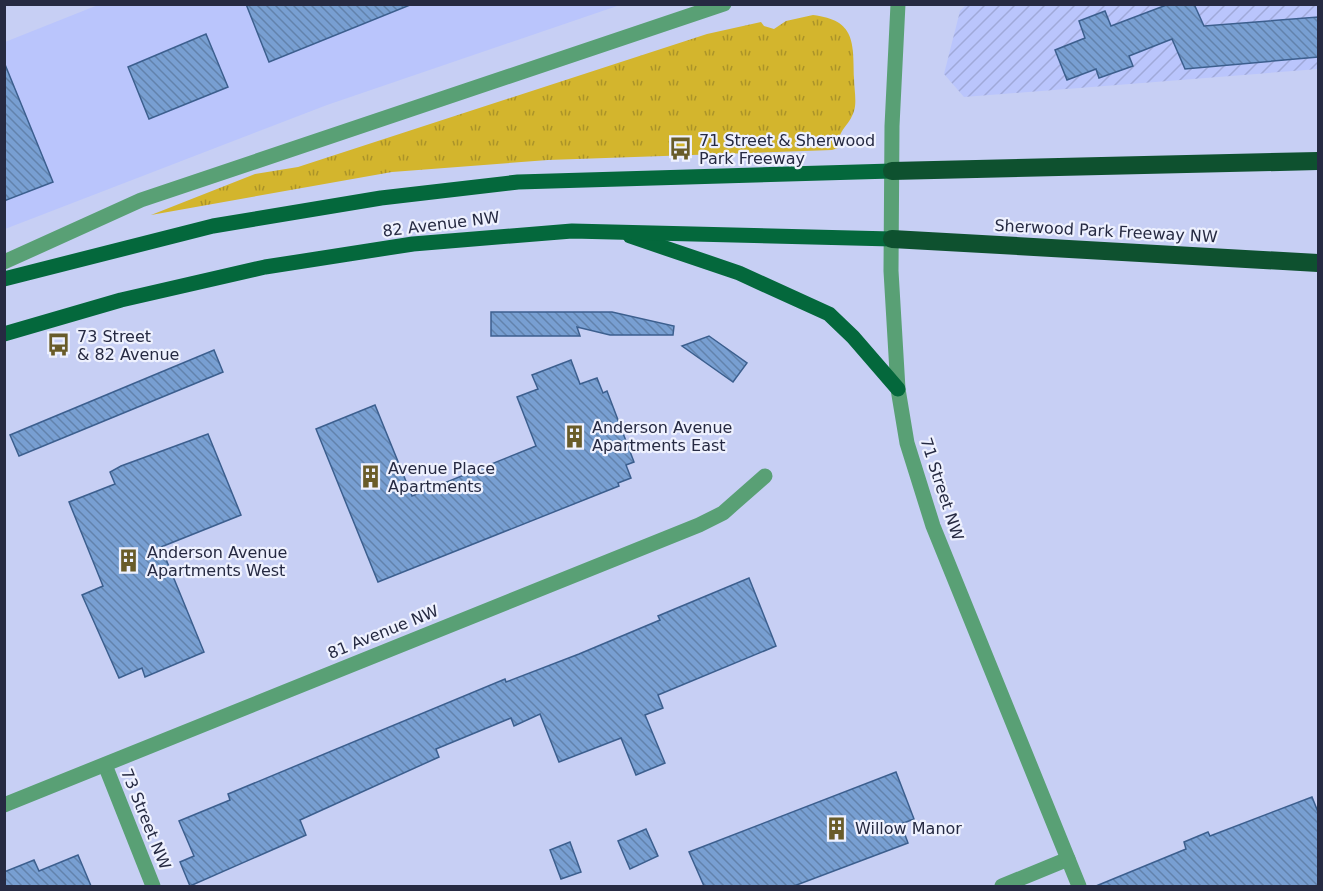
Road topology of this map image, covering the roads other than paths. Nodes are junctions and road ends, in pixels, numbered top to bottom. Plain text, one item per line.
1 (898, 4) edge
2 (723, 5) edge
3 (1318, 161) edge
4 (892, 171) junction
5 (616, 231) junction
6 (892, 238) junction
7 (4, 262) edge
8 (1318, 263) edge
9 (4, 279) edge
10 (4, 334) edge
11 (898, 389) junction
12 (765, 476) dead end
13 (105, 765) junction
14 (4, 805) edge
15 (1068, 859) junction
16 (153, 886) edge
17 (1002, 886) edge
18 (1079, 886) edge

1 - 4 street, 71 Street NW
2 - 7 street
3 - 4 highway
4 - 6 street, 71 Street NW
4 - 9 main road, 82 Avenue NW
5 - 6 main road, 82 Avenue NW
5 - 10 main road, 82 Avenue NW
5 - 11 main road
6 - 8 highway, Sherwood Park Freeway NW
6 - 11 street, 71 Street NW
11 - 15 street, 71 Street NW
12 - 13 street, 81 Avenue NW
13 - 14 street, 81 Avenue NW
13 - 16 street, 73 Street NW
15 - 17 street
15 - 18 street, 71 Street NW

